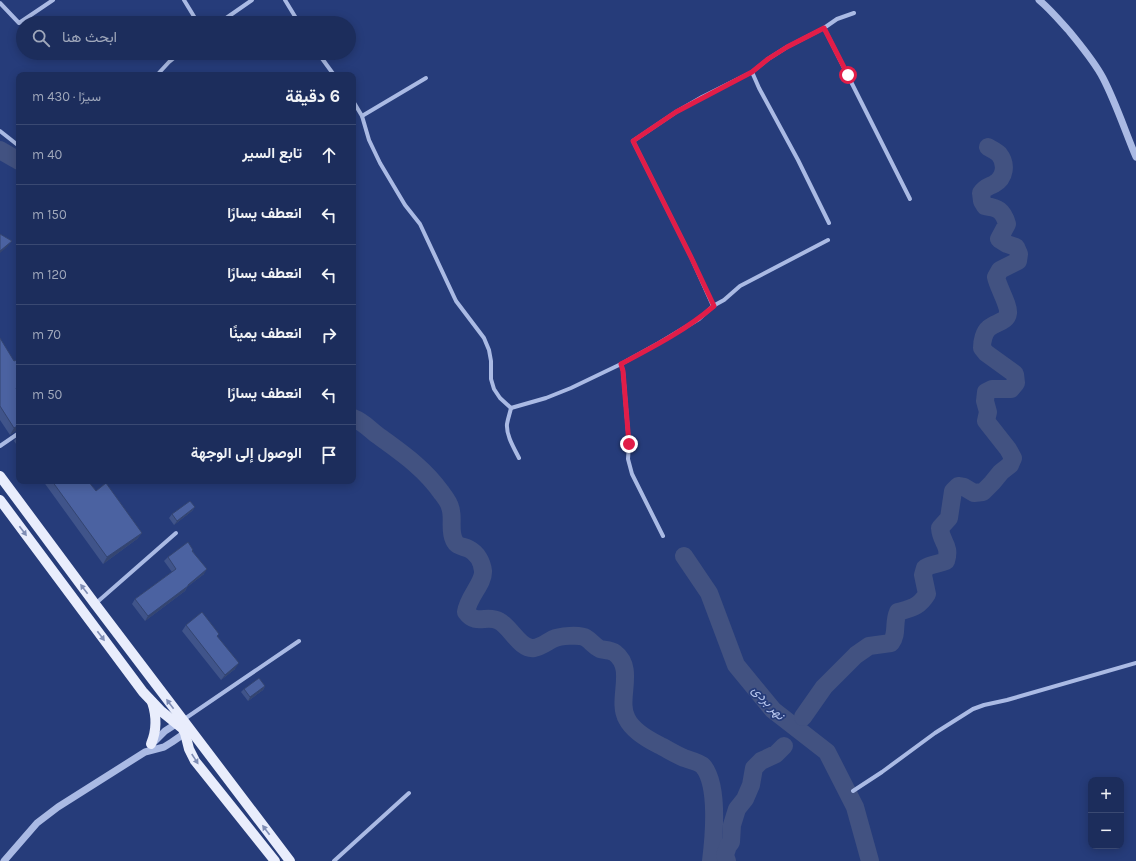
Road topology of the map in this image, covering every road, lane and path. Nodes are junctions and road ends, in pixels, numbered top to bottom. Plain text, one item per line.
1 (53, 0) edge
2 (184, 0) edge
3 (252, 0) edge
4 (285, 0) edge
5 (1039, 0) edge
6 (0, 4) edge
7 (854, 13) dead end
8 (29, 16) edge
9 (194, 16) edge
10 (229, 16) edge
11 (295, 16) edge
12 (16, 20) edge
13 (824, 28) junction
14 (171, 60) edge
15 (323, 60) edge
16 (160, 72) edge
17 (332, 72) edge
18 (752, 72) junction
19 (426, 78) dead end
20 (356, 106) edge
21 (362, 116) junction
22 (0, 131) edge
23 (16, 144) edge
24 (1136, 157) edge
25 (910, 199) dead end
26 (829, 222) dead end
27 (828, 240) dead end
28 (714, 306) junction
29 (621, 364) junction
30 (511, 408) junction
31 (16, 435) edge
32 (0, 446) edge
33 (519, 458) dead end
34 (0, 476) edge
35 (0, 500) edge
36 (176, 533) dead end
37 (663, 536) dead end
38 (95, 604) junction
39 (299, 641) dead end
40 (1136, 662) edge
41 (152, 702) junction
42 (180, 722) junction
43 (188, 731) junction
44 (148, 748) junction
45 (222, 772) junction
46 (211, 781) junction
47 (853, 791) dead end
48 (409, 793) dead end
49 (4, 861) edge
50 (275, 861) edge
51 (290, 861) edge
52 (334, 861) edge

1 - 8 street
2 - 9 street
3 - 10 street
4 - 11 street
5 - 24 street
6 - 12 street
7 - 13 street
13 - 18 street
13 - 25 street
14 - 16 street
15 - 17 street
18 - 26 street
18 - 28 street
19 - 21 street
20 - 21 street
21 - 30 street
22 - 23 street
27 - 28 street
28 - 29 street
29 - 30 street
29 - 37 street
30 - 33 street
31 - 32 street
38 -> 34 main road
35 -> 41 main road
36 - 38 street
42 -> 38 main road
39 - 42 street
40 - 47 street
41 - 42 main road
41 - 44 main road
42 - 43 main road
42 - 44 street
43 - 44 street
43 - 45 main road
43 -> 46 main road
44 - 49 street
45 - 46 main road
51 -> 45 main road
46 - 50 main road
48 - 52 street

